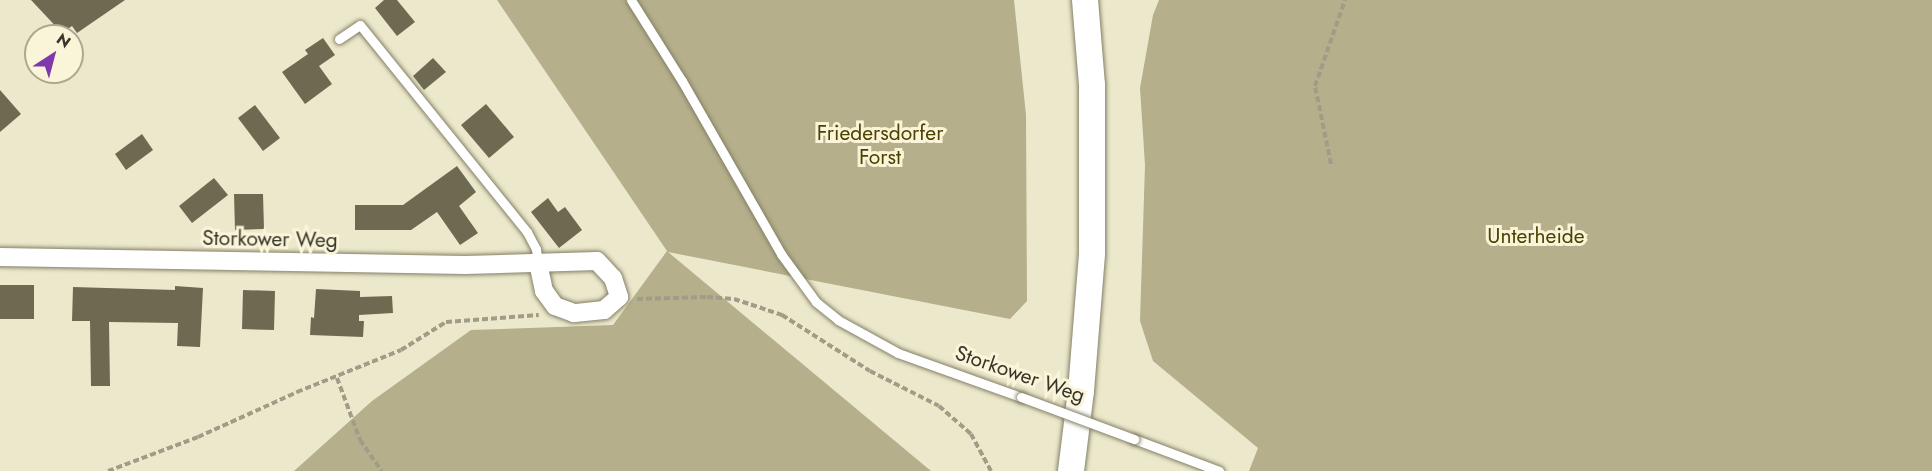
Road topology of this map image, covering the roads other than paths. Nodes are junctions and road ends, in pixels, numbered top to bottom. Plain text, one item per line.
1 (632, 0) edge
2 (1085, 0) edge
3 (339, 39) dead end
4 (0, 257) edge
5 (538, 263) junction
6 (1071, 471) edge
7 (1219, 471) edge

1 - 7 lane, Storkower Weg, bridge
2 - 6 main road
3 - 5 lane
4 - 5 street, Storkower Weg
5 - 5 street, Storkower Weg

